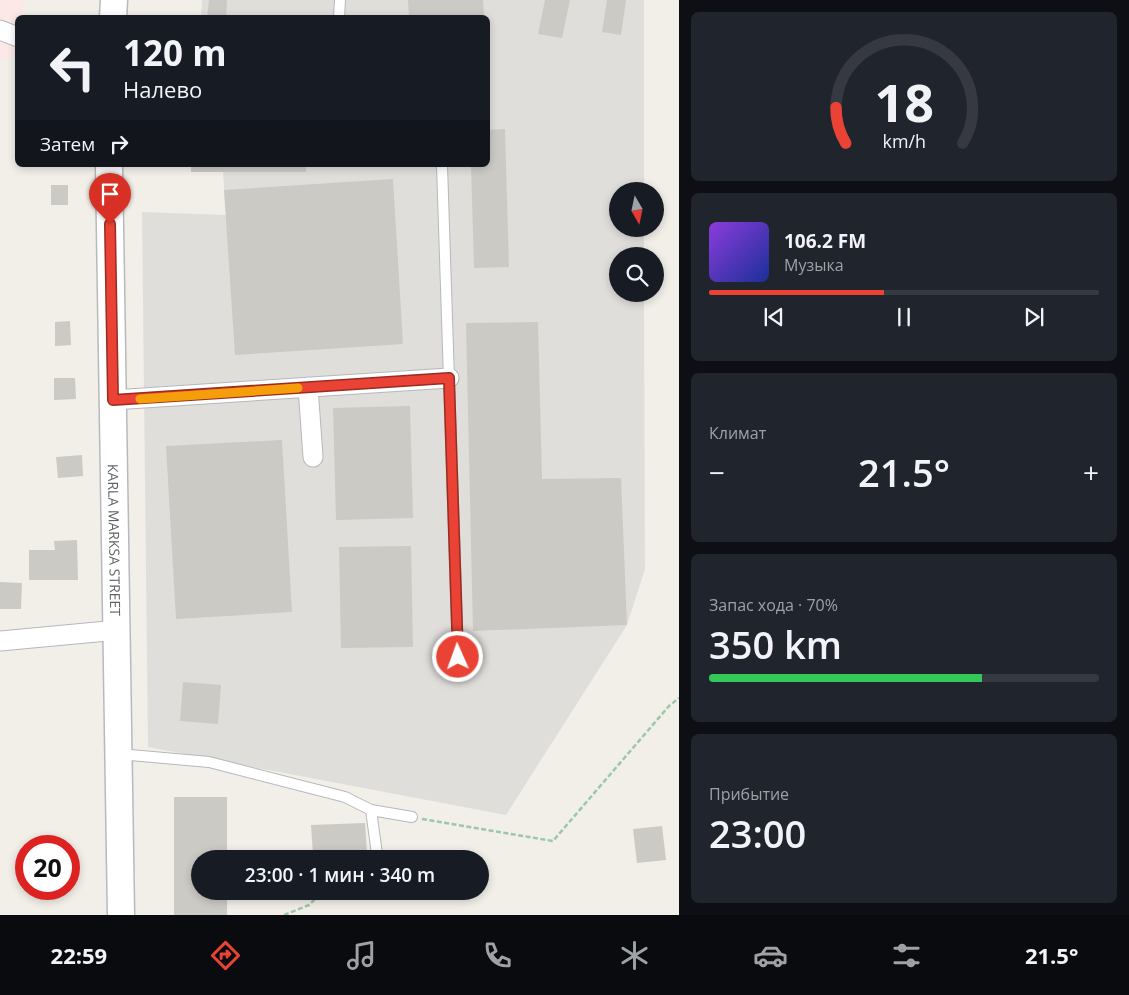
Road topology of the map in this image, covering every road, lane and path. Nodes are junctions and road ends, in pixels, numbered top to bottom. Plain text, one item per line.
1 (114, 0) edge
2 (340, 0) edge
3 (113, 15) edge
4 (339, 15) edge
5 (109, 167) edge
6 (442, 167) edge
7 (449, 378) junction
8 (308, 388) junction
9 (113, 400) junction
10 (313, 457) dead end
11 (118, 630) junction
12 (0, 641) edge
13 (458, 657) dead end
14 (679, 698) edge
15 (119, 754) junction
16 (371, 810) junction
17 (412, 817) joint
18 (376, 850) edge
19 (313, 900) edge
20 (121, 915) edge
21 (284, 915) edge

1 - 3 main road
2 - 4 lane
5 - 9 main road, KARLA MARKSA STREET
6 - 7 lane
7 - 8 street
7 - 13 lane
8 - 9 street
8 - 10 street
9 - 11 main road, KARLA MARKSA STREET
11 - 12 street
11 - 15 main road, KARLA MARKSA STREET
14 - 17 path
15 - 16 lane
15 - 20 main road, KARLA MARKSA STREET
16 - 17 lane
16 - 18 lane
19 - 21 path

